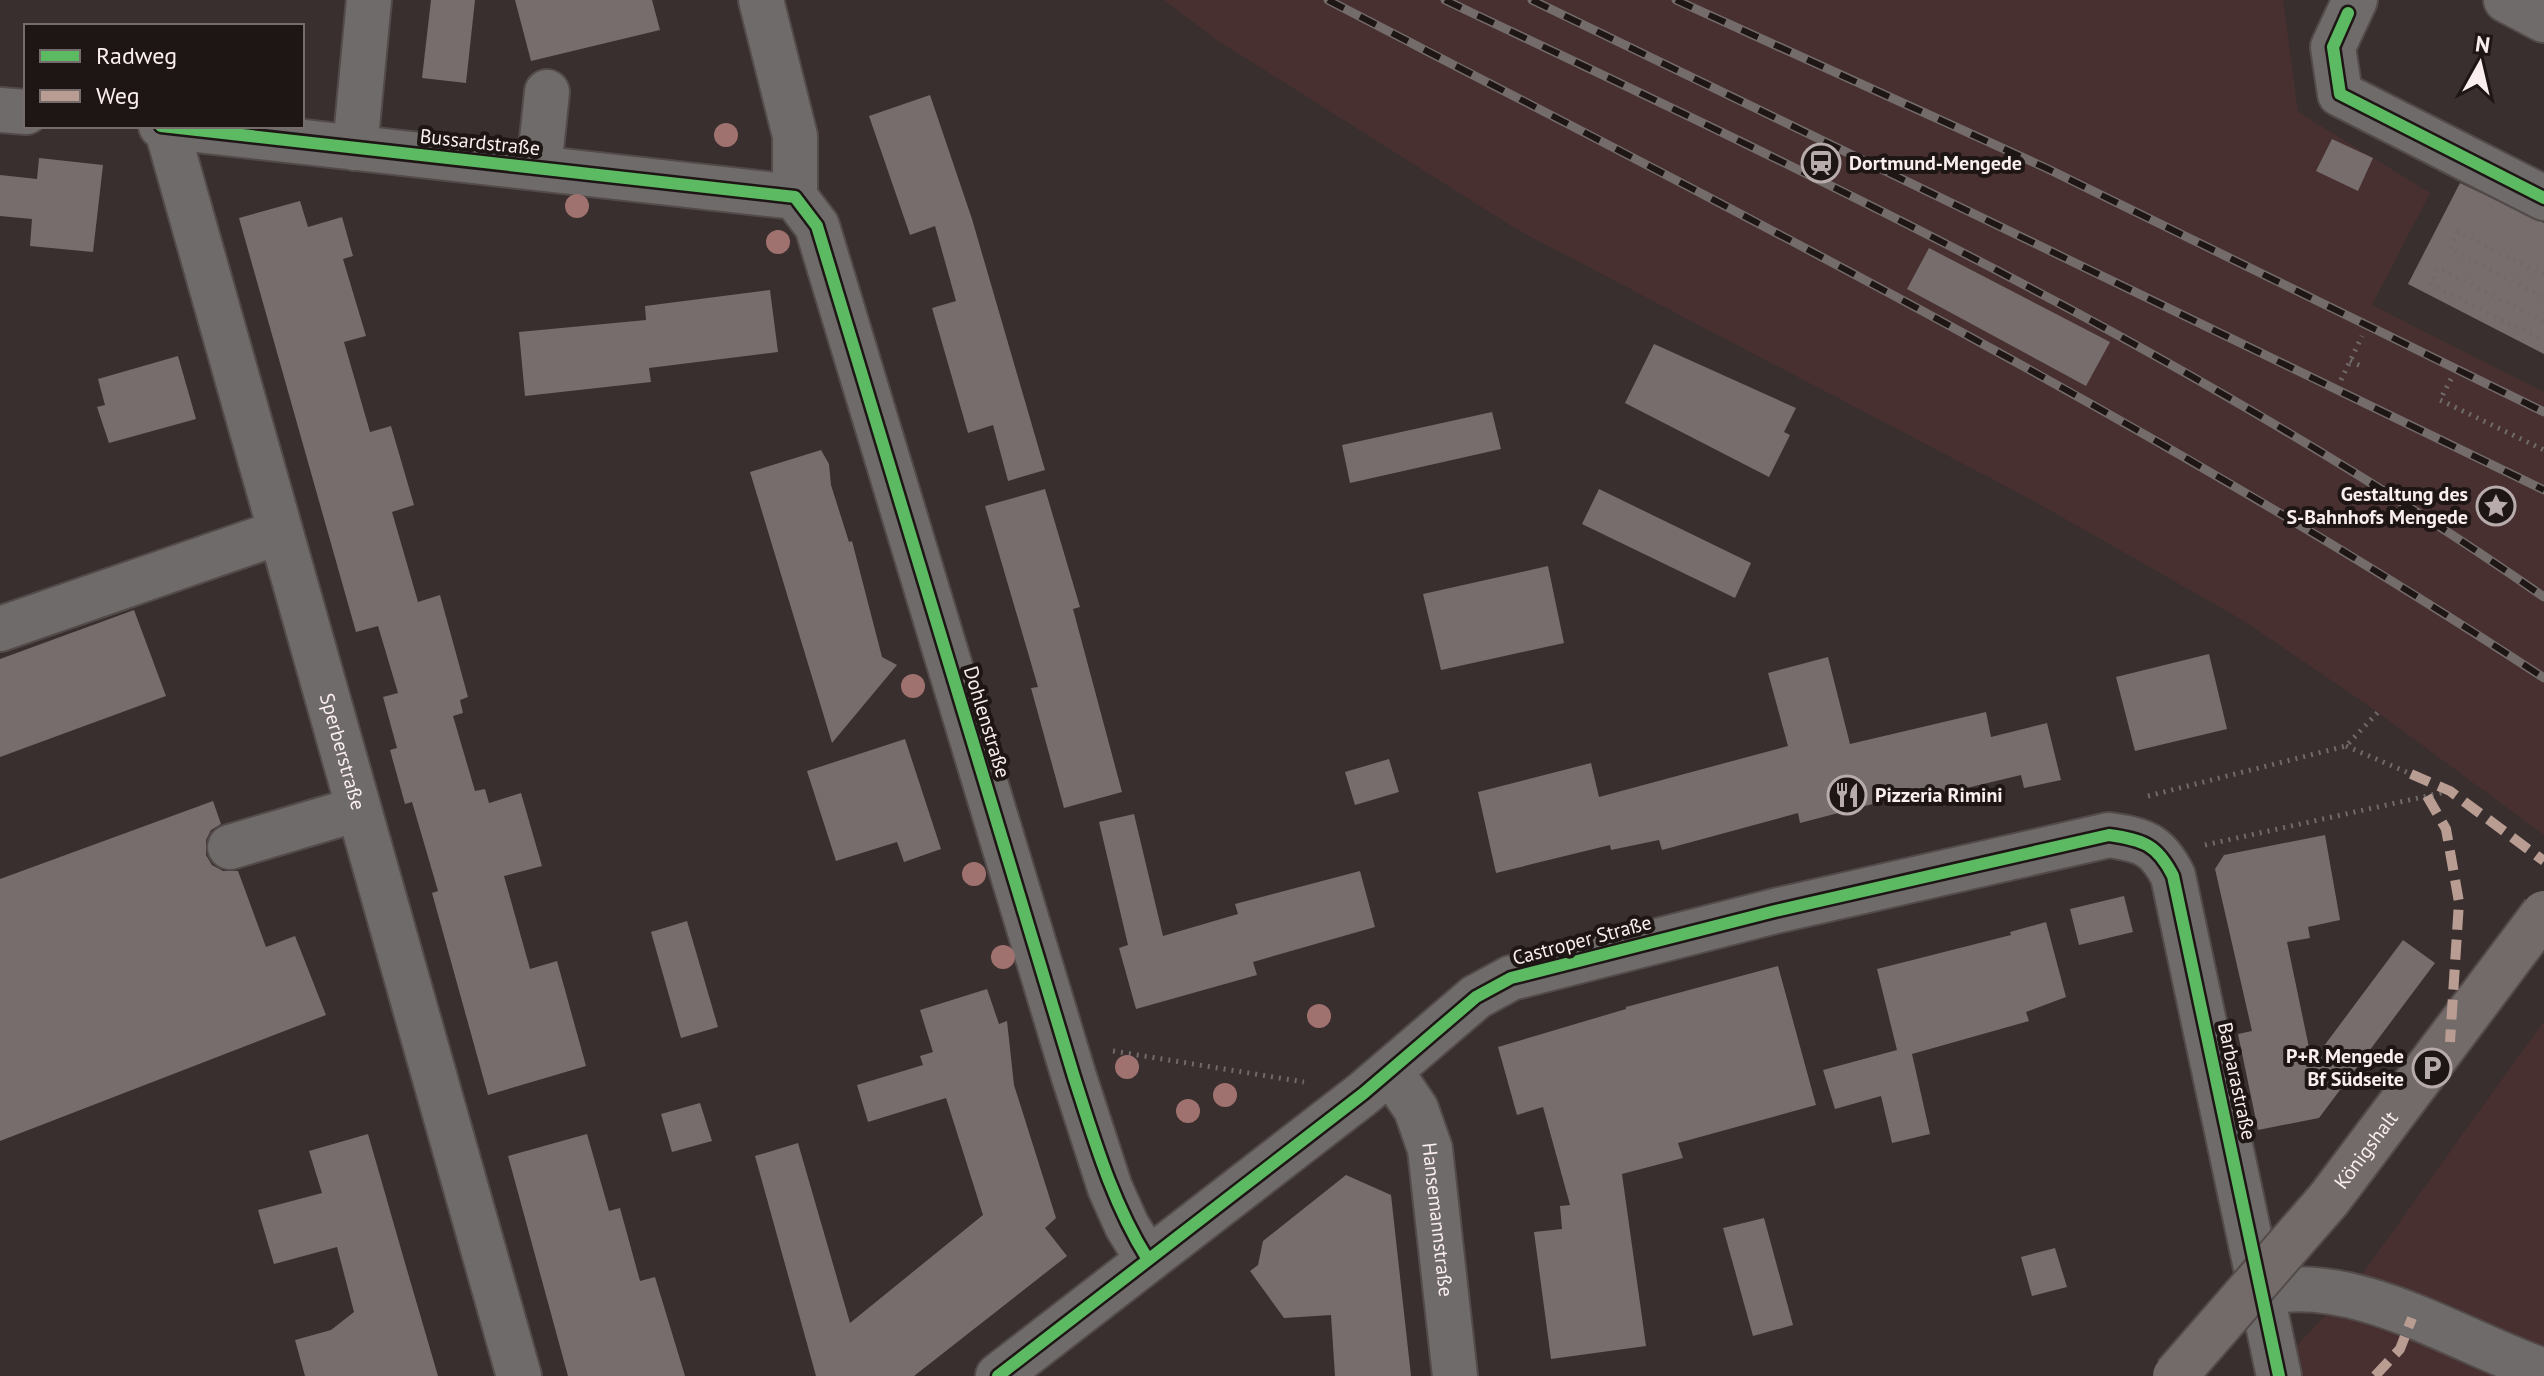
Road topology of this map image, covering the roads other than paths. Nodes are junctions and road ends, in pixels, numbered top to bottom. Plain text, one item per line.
1 (369, 0) edge
2 (761, 0) edge
3 (2355, 0) edge
4 (2506, 0) edge
5 (2544, 20) edge
6 (547, 92) dead end
7 (0, 110) edge
8 (24, 112) edge
9 (164, 128) edge
10 (180, 128) edge
11 (355, 148) junction
12 (539, 168) junction
13 (795, 197) junction
14 (2544, 198) edge
15 (280, 532) junction
16 (0, 629) edge
17 (358, 809) junction
18 (230, 847) dead end
19 (2162, 854) joint
20 (2544, 913) edge
21 (1378, 1082) junction
22 (1147, 1258) junction
23 (2263, 1293) junction
24 (2544, 1371) edge
25 (519, 1376) edge
26 (998, 1376) edge
27 (1455, 1376) edge
28 (2175, 1376) edge
29 (2279, 1376) edge

1 - 11 street
2 - 13 street
3 - 14 street
4 - 5 street
6 - 12 street
7 - 8 street
9 - 15 street, Sperberstraße
10 - 11 street, Bussardstraße
11 - 12 street, Bussardstraße
12 - 13 street, Bussardstraße
13 - 22 street, Dohlenstraße
15 - 16 street
15 - 17 street, Sperberstraße
17 - 18 street
17 - 25 street, Sperberstraße
19 - 21 street, Castroper Straße
19 - 23 street, Barbarastraße
20 - 28 main road, Königshalt, bridge
21 - 22 street, Castroper Straße
21 - 27 street, Hansemannstraße
22 - 26 street, Castroper Straße
23 - 24 street
23 - 29 street, Barbarastraße

